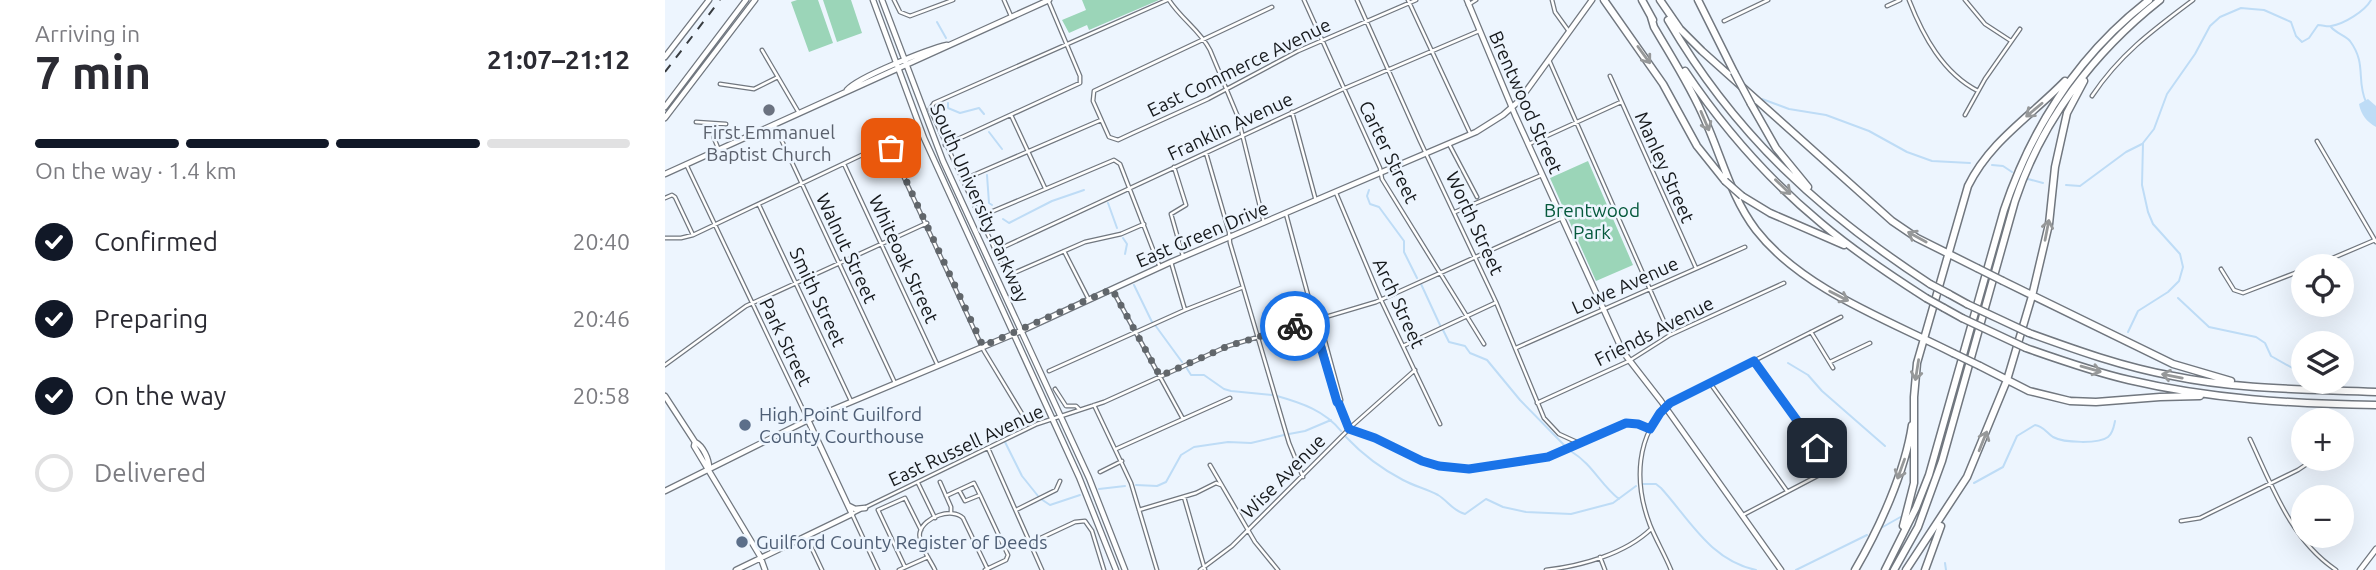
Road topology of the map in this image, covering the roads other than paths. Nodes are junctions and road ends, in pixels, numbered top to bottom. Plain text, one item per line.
1 (709, 0) edge
2 (746, 0) edge
3 (755, 0) edge
4 (873, 0) edge
5 (882, 0) edge
6 (894, 0) edge
7 (953, 0) edge
8 (1004, 0) edge
9 (1048, 0) edge
10 (1168, 0) edge
11 (1304, 0) edge
12 (1357, 0) edge
13 (1416, 0) edge
14 (1476, 0) edge
15 (1552, 0) edge
16 (1592, 0) edge
17 (1604, 0) edge
18 (1642, 0) edge
19 (1659, 0) edge
20 (1698, 0) edge
21 (1768, 0) edge
22 (1900, 0) edge
23 (1909, 0) edge
24 (1965, 0) edge
25 (2149, 0) edge
26 (2160, 0) edge
27 (2193, 0) edge
28 (1409, 1) edge
29 (1468, 2) edge
30 (1887, 6) dead end
31 (1272, 7) dead end
32 (1651, 17) junction
33 (1012, 18) junction
34 (1724, 21) dead end
35 (1365, 22) junction
36 (2020, 29) dead end
37 (1479, 31) junction
38 (1569, 31) junction
39 (1205, 40) junction
40 (1321, 41) junction
41 (2011, 41) junction
42 (1067, 45) junction
43 (762, 50) dead end
44 (1431, 51) junction
45 (665, 57) edge
46 (1549, 60) junction
47 (2094, 62) junction
48 (2084, 63) junction
49 (904, 64) junction
50 (897, 67) junction
51 (1387, 70) junction
52 (1610, 76) dead end
53 (778, 77) junction
54 (720, 84) dead end
55 (1226, 89) junction
56 (1342, 89) junction
57 (1978, 90) junction
58 (2092, 96) dead end
59 (1621, 102) junction
60 (665, 107) edge
61 (1513, 108) junction
62 (799, 113) junction
63 (1292, 113) junction
64 (1011, 115) junction
65 (1965, 115) dead end
66 (665, 118) edge
67 (1101, 120) junction
68 (696, 122) dead end
69 (1576, 123) junction
70 (715, 124) junction
71 (726, 124) dead end
72 (773, 124) junction
73 (1471, 134) junction
74 (1242, 136) junction
75 (2317, 141) dead end
76 (1449, 144) junction
77 (1529, 144) junction
78 (945, 145) junction
79 (719, 149) junction
80 (1028, 152) junction
81 (1206, 153) junction
82 (1426, 154) junction
83 (686, 164) junction
84 (844, 164) junction
85 (1174, 167) junction
86 (1381, 173) junction
87 (665, 174) edge
88 (1543, 175) junction
89 (962, 180) junction
90 (801, 184) junction
91 (1045, 188) junction
92 (1130, 188) junction
93 (1336, 192) junction
94 (1477, 197) dead end
95 (665, 198) edge
96 (1316, 201) junction
97 (759, 205) junction
98 (1455, 212) junction
99 (1286, 214) junction
100 (979, 217) junction
101 (1562, 218) junction
102 (1841, 221) junction
103 (927, 222) junction
104 (1264, 223) junction
105 (1143, 224) junction
106 (714, 225) junction
107 (693, 234) junction
108 (1229, 237) junction
109 (665, 239) edge
110 (2375, 241) edge
111 (881, 244) junction
112 (1745, 247) dead end
113 (995, 251) junction
114 (1064, 251) junction
115 (1949, 254) junction
116 (2343, 254) edge
117 (1475, 256) junction
118 (1183, 257) junction
119 (1171, 262) junction
120 (1871, 262) junction
121 (838, 263) junction
122 (1160, 267) junction
123 (1696, 268) junction
124 (2221, 270) dead end
125 (1438, 273) junction
126 (2291, 275) edge
127 (796, 283) junction
128 (1784, 283) dead end
129 (1241, 288) junction
130 (1650, 288) junction
131 (1112, 289) junction
132 (2032, 296) junction
133 (1089, 300) junction
134 (1381, 300) junction
135 (1496, 302) junction
136 (752, 304) junction
137 (1185, 310) junction
138 (1603, 310) junction
139 (1465, 316) junction
140 (1841, 317) dead end
141 (1318, 318) junction
142 (1313, 320) junction
143 (1021, 331) junction
144 (1136, 332) junction
145 (1811, 332) junction
146 (1013, 334) junction
147 (1670, 335) junction
148 (1256, 337) junction
149 (1924, 338) junction
150 (1870, 343) dead end
151 (1484, 344) dead end
152 (983, 346) junction
153 (1403, 346) junction
154 (1516, 348) junction
155 (1629, 361) junction
156 (1754, 361) junction
157 (1830, 362) junction
158 (665, 365) edge
159 (938, 365) junction
160 (1833, 368) dead end
161 (1415, 370) junction
162 (1049, 372) dead end
163 (1160, 376) junction
164 (2007, 380) junction
165 (895, 383) junction
166 (1710, 383) junction
167 (2264, 388) junction
168 (1055, 389) dead end
169 (2376, 392) edge
170 (665, 396) edge
171 (2216, 396) junction
172 (1230, 398) dead end
173 (851, 402) junction
174 (1914, 402) junction
175 (1537, 403) junction
176 (1339, 404) junction
177 (1094, 405) junction
178 (2376, 405) edge
179 (1665, 408) junction
180 (1079, 410) junction
181 (1061, 416) junction
182 (1052, 419) junction
183 (1183, 419) junction
184 (808, 420) junction
185 (1027, 422) dead end
186 (1440, 424) dead end
187 (1349, 429) junction
188 (1650, 429) junction
189 (2250, 439) dead end
190 (1581, 444) junction
191 (988, 448) junction
192 (1116, 449) junction
193 (1122, 461) junction
194 (1210, 465) dead end
195 (709, 468) junction
196 (2293, 471) edge
197 (1100, 472) dead end
198 (1303, 477) junction
199 (1060, 481) dead end
200 (918, 482) junction
201 (940, 482) dead end
202 (2272, 483) junction
203 (1221, 485) junction
204 (959, 490) junction
205 (665, 491) edge
206 (1787, 491) junction
207 (980, 495) junction
208 (946, 496) junction
209 (1184, 497) junction
210 (1952, 502) junction
211 (848, 506) junction
212 (865, 508) junction
213 (1016, 510) junction
214 (1139, 510) junction
215 (951, 512) junction
216 (852, 514) junction
217 (1743, 515) junction
218 (935, 518) junction
219 (2181, 521) dead end
220 (1651, 529) junction
221 (921, 530) junction
222 (1248, 531) junction
223 (806, 536) junction
224 (1030, 543) junction
225 (2376, 549) edge
226 (928, 556) junction
227 (1600, 557) junction
228 (761, 558) junction
229 (1891, 559) junction
230 (905, 567) junction
231 (1205, 569) edge
232 (736, 570) edge
233 (765, 570) edge
234 (822, 570) edge
235 (879, 570) edge
236 (899, 570) edge
237 (935, 570) edge
238 (986, 570) edge
239 (1042, 570) edge
240 (1104, 570) edge
241 (1116, 570) edge
242 (1125, 570) edge
243 (1157, 570) edge
244 (1200, 570) edge
245 (1279, 570) edge
246 (1545, 570) edge
247 (1551, 570) edge
248 (1605, 570) edge
249 (1671, 570) edge
250 (1781, 570) edge
251 (1855, 570) edge
252 (1885, 570) edge
253 (1894, 570) edge
254 (1906, 570) edge
255 (1925, 570) edge
256 (2336, 570) edge
257 (2360, 570) edge

1 - 45 main road
2 - 60 main road
3 - 66 main road
4 - 50 main road, South University Parkway
5 - 49 main road, South University Parkway
6 - 7 street
8 - 33 street
9 - 33 main road
9 - 42 street
10 - 39 street
10 - 42 street
11 - 40 street, Carter Street
12 - 35 street, Worth Street
13 - 28 street, East Commerce Avenue
14 - 29 street
15 - 38 street
16 - 38 main road, East Green Drive
17 -> 120 highway, bridge
18 - 32 highway
19 - 102 highway
115 -> 19 highway
20 - 102 highway, bridge
21 - 34 street
22 - 30 street
23 - 57 street
24 - 41 street
25 - 48 highway
26 - 47 highway
27 - 58 street
28 - 35 street, East Commerce Avenue
28 - 44 street
29 - 37 main road, Brentwood Street
31 - 39 street
32 -> 120 highway
32 -> 149 highway
33 - 49 main road
35 - 40 street, East Commerce Avenue
35 - 51 street, Worth Street
36 - 41 street
37 - 44 street, Franklin Avenue
37 - 61 main road, Brentwood Street
38 - 46 main road, East Green Drive
39 - 55 street
39 - 67 street
40 - 55 street, East Commerce Avenue
40 - 56 street, Carter Street
41 - 57 street
42 - 64 street
42 - 78 street
43 - 53 street
44 - 51 street, Franklin Avenue
44 - 73 street
46 - 61 main road, East Green Drive
46 - 69 street
132 -> 47 highway
47 - 253 highway
48 -> 115 highway
48 - 229 highway
49 - 50 main road
49 - 143 main road, South University Parkway
50 - 62 main road
50 - 146 main road, South University Parkway
51 - 56 street, Franklin Avenue
51 - 82 street, Worth Street
52 - 59 street, Manley Street
53 - 54 street
53 - 62 street
55 - 67 street, East Commerce Avenue
55 - 74 street
56 - 63 street, Franklin Avenue
56 - 86 street, Carter Street
57 - 65 street
59 - 69 street
59 - 123 street, Manley Street
61 - 73 main road, East Green Drive
61 - 77 main road, Brentwood Street
62 - 72 main road
63 - 74 street, Franklin Avenue
63 - 96 street
64 - 78 street
64 - 80 street
67 - 80 street
68 - 70 street
69 - 77 street
69 - 130 street
70 - 71 street
70 - 79 street
72 - 79 main road
72 - 90 street, Walnut Street
73 - 76 main road, East Green Drive
74 - 81 street, Franklin Avenue
74 - 104 street
75 - 110 street
76 - 82 main road, East Green Drive
76 - 94 street
77 - 88 main road, Brentwood Street
78 - 89 street
79 - 83 main road
80 - 89 street
80 - 91 street
81 - 85 street, Franklin Avenue
81 - 108 street
82 - 86 main road, East Green Drive
82 - 98 street, Worth Street
83 - 87 main road
83 - 106 street, Park Street
84 - 90 street
84 - 103 street
84 - 111 street, Whiteoak Street
85 - 92 street, Franklin Avenue
85 - 118 street
86 - 93 main road, East Green Drive
86 - 125 street, Carter Street
88 - 98 street
88 - 101 main road, Brentwood Street
89 - 100 street
90 - 97 street
90 - 121 street, Walnut Street
91 - 92 street
91 - 100 street
92 - 105 street
92 - 113 street, Franklin Avenue
93 - 96 main road, East Green Drive
93 - 134 street, Arch Street
95 - 107 street
96 - 99 main road, East Green Drive
97 - 106 street
97 - 127 street, Smith Street
98 - 117 street, Worth Street
99 - 104 main road, East Green Drive
99 - 142 street
100 - 113 street
101 - 117 street, East Russell Avenue
101 - 138 main road, Brentwood Street
167 -> 102 highway, bridge
103 - 111 street
103 - 152 street
104 - 108 main road, East Green Drive
105 - 114 street
105 - 122 street
106 - 107 street
106 - 136 street, Park Street
107 - 109 street
108 - 118 main road, East Green Drive
108 - 129 street
110 - 116 street
111 - 121 street
111 - 159 street, Whiteoak Street
112 - 123 street, Lowe Avenue
113 - 114 street
114 - 133 street
115 - 132 highway, bridge
115 - 149 highway
117 - 125 street, East Russell Avenue
117 - 135 street, Worth Street
118 - 119 main road, East Green Drive
119 - 122 main road, East Green Drive
119 - 137 street
120 -> 171 highway, bridge
121 - 127 street
121 - 165 street, Walnut Street
122 - 131 main road, East Green Drive
123 - 130 street, Lowe Avenue
124 - 126 street
125 - 134 street, East Russell Avenue
125 - 139 street, Carter Street
127 - 136 street
127 - 173 street, Smith Street
128 - 147 street, Friends Avenue
129 - 137 street
129 - 148 street
130 - 138 street, Lowe Avenue
130 - 147 street
131 - 133 main road, East Green Drive
131 - 144 street
132 - 164 highway
132 - 167 highway
133 - 143 main road, East Green Drive
134 - 141 street, East Russell Avenue
134 - 153 street, Arch Street
135 - 139 street
135 - 154 street, Worth Street
136 - 158 street
136 - 184 street, Park Street
137 - 144 street
138 - 154 street, Lowe Avenue
138 - 155 main road, Brentwood Street
139 - 151 street, Carter Street
139 - 153 street
140 - 145 street
141 - 142 street, East Russell Avenue
141 - 176 street
142 - 148 street, East Russell Avenue
142 - 176 street
143 - 146 main road, East Green Drive
143 - 181 main road, South University Parkway
144 - 162 street
144 - 163 street
145 - 156 street
145 - 157 street
146 - 152 main road, East Green Drive
146 - 182 main road, South University Parkway
147 - 155 street, Friends Avenue
148 - 163 street, East Russell Avenue
148 - 198 street
149 - 164 highway, bridge
149 -> 174 highway
150 - 157 street
152 - 159 main road, East Green Drive
152 - 185 street
153 - 161 street, Arch Street
154 - 175 street, Worth Street
155 - 175 street, Friends Avenue
155 - 179 main road, Brentwood Street
156 - 166 street
156 - 206 street
157 - 160 street
159 - 165 main road, East Green Drive
161 - 186 street, Arch Street
161 - 187 street, Wise Avenue
163 - 177 street, East Russell Avenue
163 - 183 street
164 - 171 highway
210 -> 164 highway
165 - 173 main road, East Green Drive
166 - 179 street
166 - 206 street
167 - 169 highway
168 - 180 street
170 - 195 main road
171 - 178 highway
172 - 183 street
173 - 184 main road, East Green Drive
174 - 229 highway
174 -> 251 highway
175 - 190 street, Worth Street
176 - 187 street
177 - 180 street, East Russell Avenue
177 - 192 street
179 - 188 street
179 - 217 main road, Brentwood Street
180 - 181 street, East Russell Avenue
181 - 182 street, East Russell Avenue
181 - 242 main road, South University Parkway
182 - 191 street, East Russell Avenue
182 - 241 main road, South University Parkway
183 - 192 street
184 - 195 main road, East Green Drive
184 - 211 main road, Park Street
187 - 190 street
187 - 198 street, Wise Avenue
188 - 190 street
188 - 220 street
189 - 202 street
191 - 200 street, East Russell Avenue
191 - 213 street
192 - 193 street
193 - 197 street
193 - 214 street
194 - 203 street
195 - 205 main road, East Green Drive
195 - 228 main road
196 - 202 street
198 - 222 street, Wise Avenue
199 - 213 street
200 - 212 street, East Russell Avenue
200 - 218 street
201 - 208 street
202 - 219 street
202 - 256 street
203 - 209 street
203 - 222 street
204 - 207 street
204 - 207 street
204 - 208 street
206 - 217 street
207 - 238 street
208 - 215 street
209 - 214 street
209 - 231 street
210 - 254 highway
210 - 255 highway
211 - 212 main road
211 - 216 main road, Park Street
212 - 216 street, East Russell Avenue
213 - 224 street
214 - 243 street
215 - 218 street
215 - 238 street
216 - 223 main road, East Russell Avenue
216 - 235 street, Park Street
217 - 250 main road, Brentwood Street
218 - 221 street
220 - 227 street
220 - 249 street
221 - 226 street
221 - 230 street
222 - 231 street, Wise Avenue
222 - 245 street
223 - 228 main road, East Russell Avenue
223 - 234 street
224 - 239 street
224 - 240 street
225 - 257 main road
226 - 230 street
226 - 237 street
227 - 247 street
227 - 248 street
228 - 232 main road, East Russell Avenue
228 - 233 main road
229 - 252 highway
230 - 236 street
231 - 244 street, Wise Avenue
246 - 247 street

